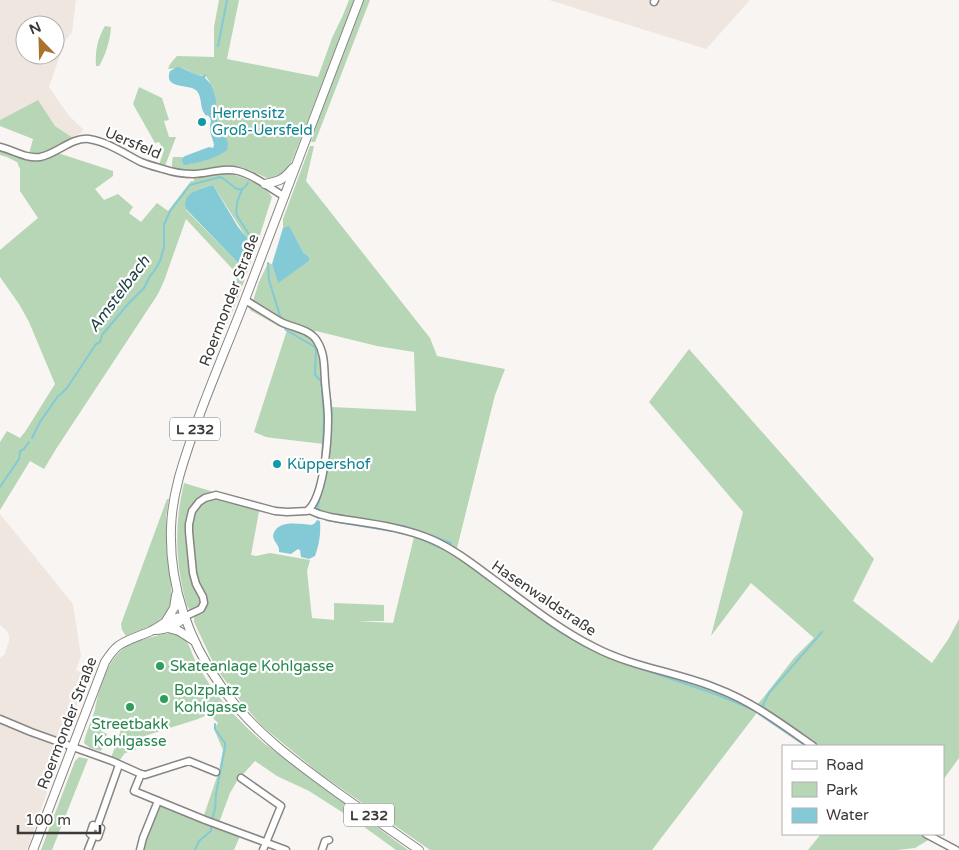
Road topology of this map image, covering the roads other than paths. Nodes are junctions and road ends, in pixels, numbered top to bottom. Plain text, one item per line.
1 (359, 0) edge
2 (0, 147) edge
3 (296, 165) junction
4 (265, 184) junction
5 (284, 196) junction
6 (245, 300) junction
7 (309, 510) junction
8 (177, 590) junction
9 (184, 617) junction
10 (165, 625) junction
11 (194, 641) junction
12 (0, 719) edge
13 (812, 745) edge
14 (73, 747) junction
15 (119, 765) junction
16 (216, 772) dead end
17 (141, 774) junction
18 (241, 778) dead end
19 (158, 801) junction
20 (928, 835) edge
21 (329, 840) dead end
22 (265, 846) edge
23 (33, 850) edge
24 (88, 850) edge
25 (140, 850) edge
26 (286, 850) edge
27 (322, 850) edge
28 (419, 850) edge
29 (956, 850) edge

1 - 3 main road, Roermonder Straße / L 232
2 - 4 street, Uersfeld
3 - 4 main road
3 - 5 main road, Roermonder Straße / L 232
4 - 5 street, Uersfeld
5 - 6 main road, Roermonder Straße / L 232
6 - 7 street
6 - 8 main road, Roermonder Straße / L 232
7 - 9 street
7 - 13 street, Hasenwaldstraße
8 - 9 main road, Roermonder Straße / L 232
8 - 10 main road
9 - 10 main road, Roermonder Straße
9 - 11 main road, L 232
10 - 11 main road
10 - 14 main road, Roermonder Straße
11 - 28 main road, L 232
12 - 14 street
14 - 15 street
14 - 23 main road, Roermonder Straße
15 - 17 street
15 - 24 street
16 - 17 street
17 - 19 street
18 - 22 street
19 - 22 street
19 - 25 street
20 - 29 street
21 - 27 street
22 - 26 street

